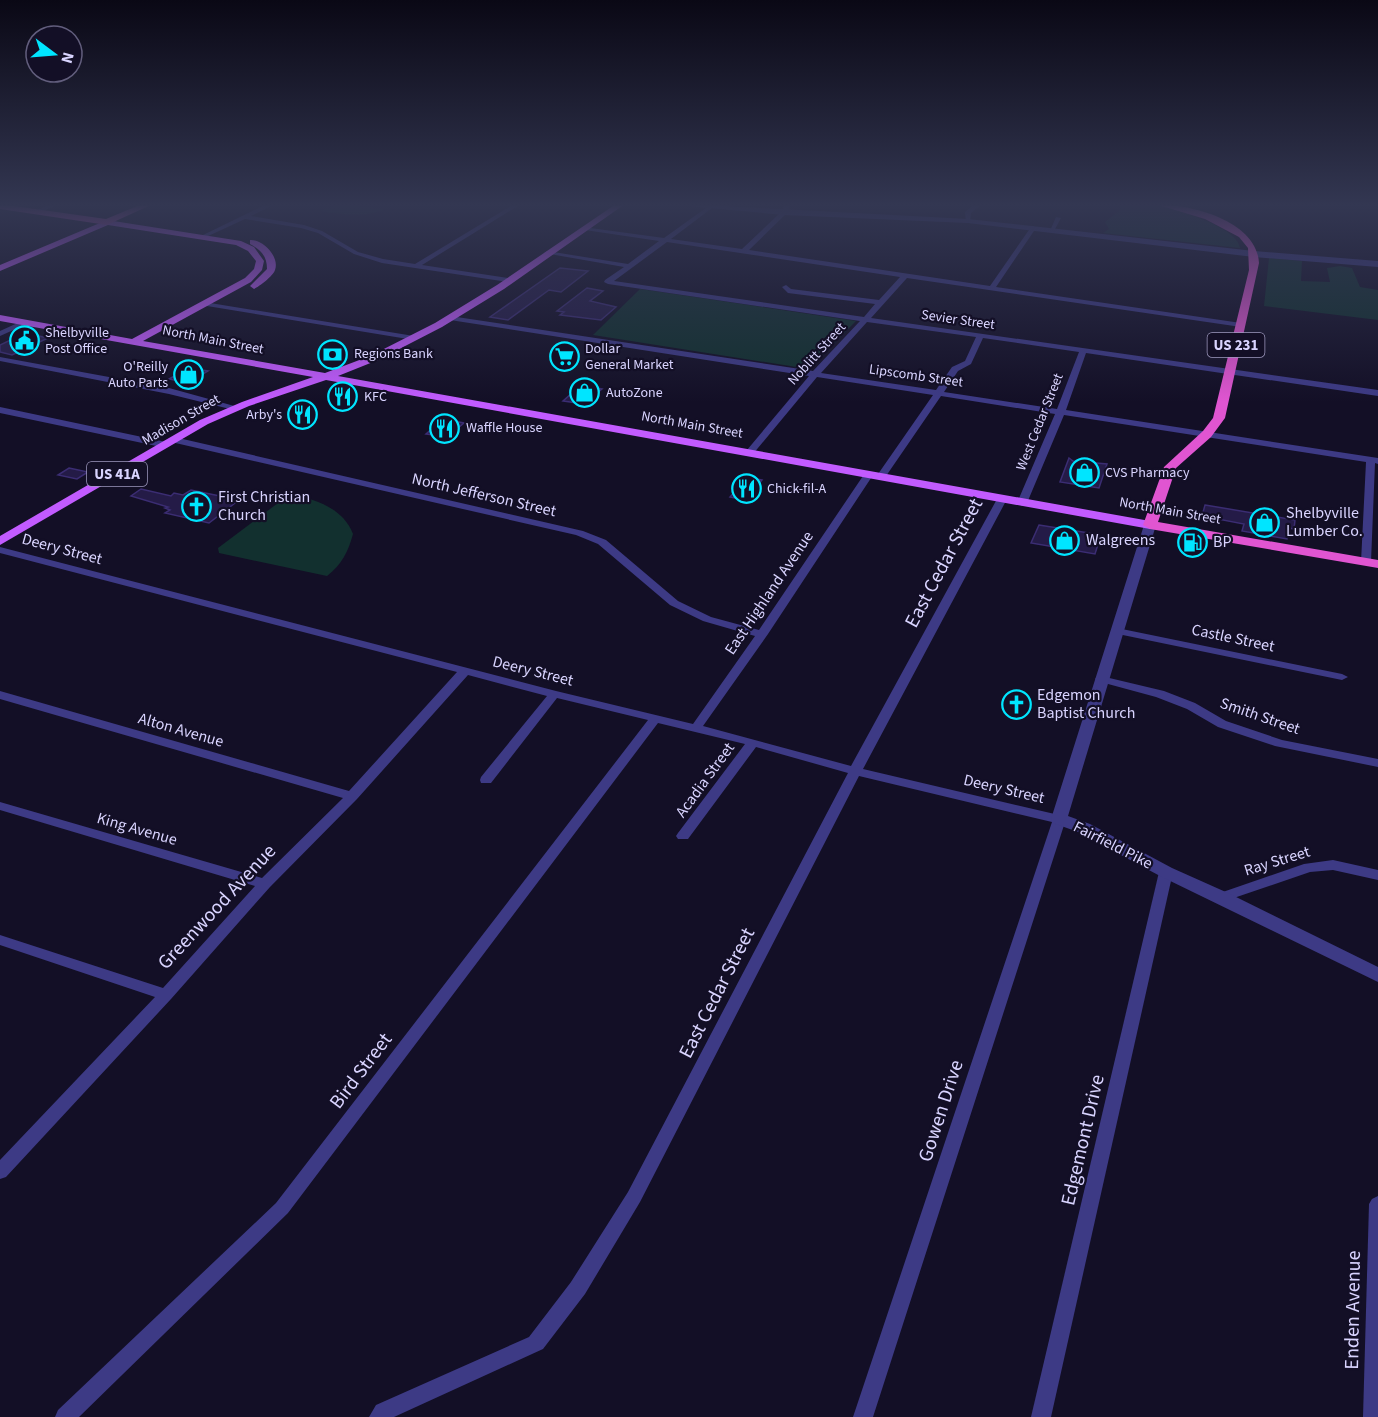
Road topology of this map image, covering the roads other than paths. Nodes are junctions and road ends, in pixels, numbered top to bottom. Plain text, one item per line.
1 (258, 270) edge
2 (271, 270) edge
3 (443, 270) edge
4 (522, 270) edge
5 (624, 270) edge
6 (873, 270) edge
7 (1004, 270) edge
8 (1254, 270) edge
9 (906, 275) junction
10 (508, 280) junction
11 (786, 287) dead end
12 (992, 288) junction
13 (881, 303) junction
14 (207, 304) junction
15 (218, 306) junction
16 (0, 318) edge
17 (450, 318) junction
18 (866, 320) junction
19 (25, 323) junction
20 (1241, 324) junction
21 (0, 334) edge
22 (980, 337) junction
23 (414, 338) junction
24 (133, 342) junction
25 (145, 344) junction
26 (1083, 351) junction
27 (0, 359) edge
28 (1230, 372) junction
29 (814, 375) junction
30 (321, 377) junction
31 (938, 392) junction
32 (1378, 393) edge
33 (234, 407) junction
34 (0, 410) edge
35 (1061, 411) junction
36 (1207, 434) junction
37 (170, 442) junction
38 (750, 453) junction
39 (1375, 460) edge
40 (868, 475) junction
41 (880, 477) junction
42 (1002, 499) junction
43 (1022, 502) junction
44 (1150, 525) junction
45 (0, 542) edge
46 (0, 550) edge
47 (1372, 563) edge
48 (1117, 631) junction
49 (762, 634) junction
50 (465, 671) junction
51 (1342, 677) dead end
52 (1101, 679) junction
53 (554, 694) junction
54 (0, 695) edge
55 (655, 719) junction
56 (695, 729) junction
57 (753, 742) junction
58 (1378, 763) edge
59 (855, 771) junction
60 (486, 780) dead end
61 (352, 795) junction
62 (0, 806) edge
63 (1059, 819) junction
64 (683, 836) dead end
65 (1166, 872) junction
66 (1378, 875) edge
67 (265, 884) junction
68 (1222, 897) junction
69 (0, 940) edge
70 (1378, 975) edge
71 (166, 995) junction
72 (0, 1172) edge
73 (1378, 1204) edge
74 (65, 1417) edge
75 (379, 1417) edge
76 (863, 1417) edge
77 (1041, 1417) edge
78 (1373, 1417) edge

1 - 14 main road
2 - 15 main road
3 - 10 street
4 - 10 main road, US 41A
5 - 18 street, Sevier Street
6 - 9 street
7 - 12 street
8 - 20 highway, US 231
9 - 12 street
9 - 13 street, Noblitt Street
10 - 17 main road, US 41A
11 - 13 street
12 - 20 street
13 - 18 street, Noblitt Street
14 - 15 street
14 - 24 main road
15 - 23 street
15 - 25 main road
16 - 19 main road, North Main Street
17 - 23 main road, US 41A
17 - 29 street, Lipscomb Street
18 - 22 street, Sevier Street
18 - 29 street, Noblitt Street
19 - 21 street
19 - 24 main road, North Main Street
20 - 28 highway, US 231
22 - 26 street, Sevier Street
22 - 31 street
23 - 30 main road, US 41A
24 - 25 main road, North Main Street
25 - 30 main road, North Main Street
26 - 28 street, Sevier Street
26 - 35 street, West Cedar Street
27 - 33 street
28 - 32 street, Sevier Street
28 - 36 highway, US 231
29 - 31 street, Lipscomb Street
29 - 38 street, Noblitt Street
30 - 33 main road, Madison Street / US 41A
30 - 38 main road, North Main Street
31 - 35 street, Lipscomb Street
31 - 41 street
33 - 37 main road, Madison Street / US 41A
34 - 37 street, North Jefferson Street
35 - 36 street, Lipscomb Street
35 - 43 street, West Cedar Street
36 - 39 street, Lipscomb Street
36 - 44 highway, US 231
37 - 45 main road, Madison Street / US 41A
37 - 49 street, North Jefferson Street
38 - 40 main road, North Main Street
39 - 47 street
40 - 41 main road, North Main Street
40 - 49 street, East Highland Avenue
41 - 42 main road, North Main Street
42 - 43 main road, North Main Street
42 - 59 street, East Cedar Street
43 - 44 main road, North Main Street
44 - 47 highway, North Main Street
44 - 48 street, Fairfield Pike
46 - 50 street, Deery Street
48 - 51 street, Castle Street
48 - 52 street, Fairfield Pike
49 - 56 street, East Highland Avenue
50 - 53 street, Deery Street
50 - 61 street, Greenwood Avenue
52 - 58 street, Smith Street
52 - 63 street, Fairfield Pike
53 - 55 street, Deery Street
53 - 60 street
54 - 61 street, Alton Avenue
55 - 56 street, Deery Street
55 - 74 street, Bird Street
56 - 57 street, Deery Street
57 - 59 street, Deery Street
57 - 64 street, Acadia Street
59 - 63 street, Deery Street
59 - 75 street, East Cedar Street
61 - 67 street, Greenwood Avenue
62 - 67 street, King Avenue
63 - 65 street, Fairfield Pike
63 - 76 street, Gowen Drive
65 - 68 street, Fairfield Pike
65 - 77 street, Edgemont Drive
66 - 68 street, Ray Street
67 - 71 street, Greenwood Avenue
68 - 70 street, Fairfield Pike
69 - 71 street
71 - 72 street, Greenwood Avenue
73 - 78 street, Enden Avenue

